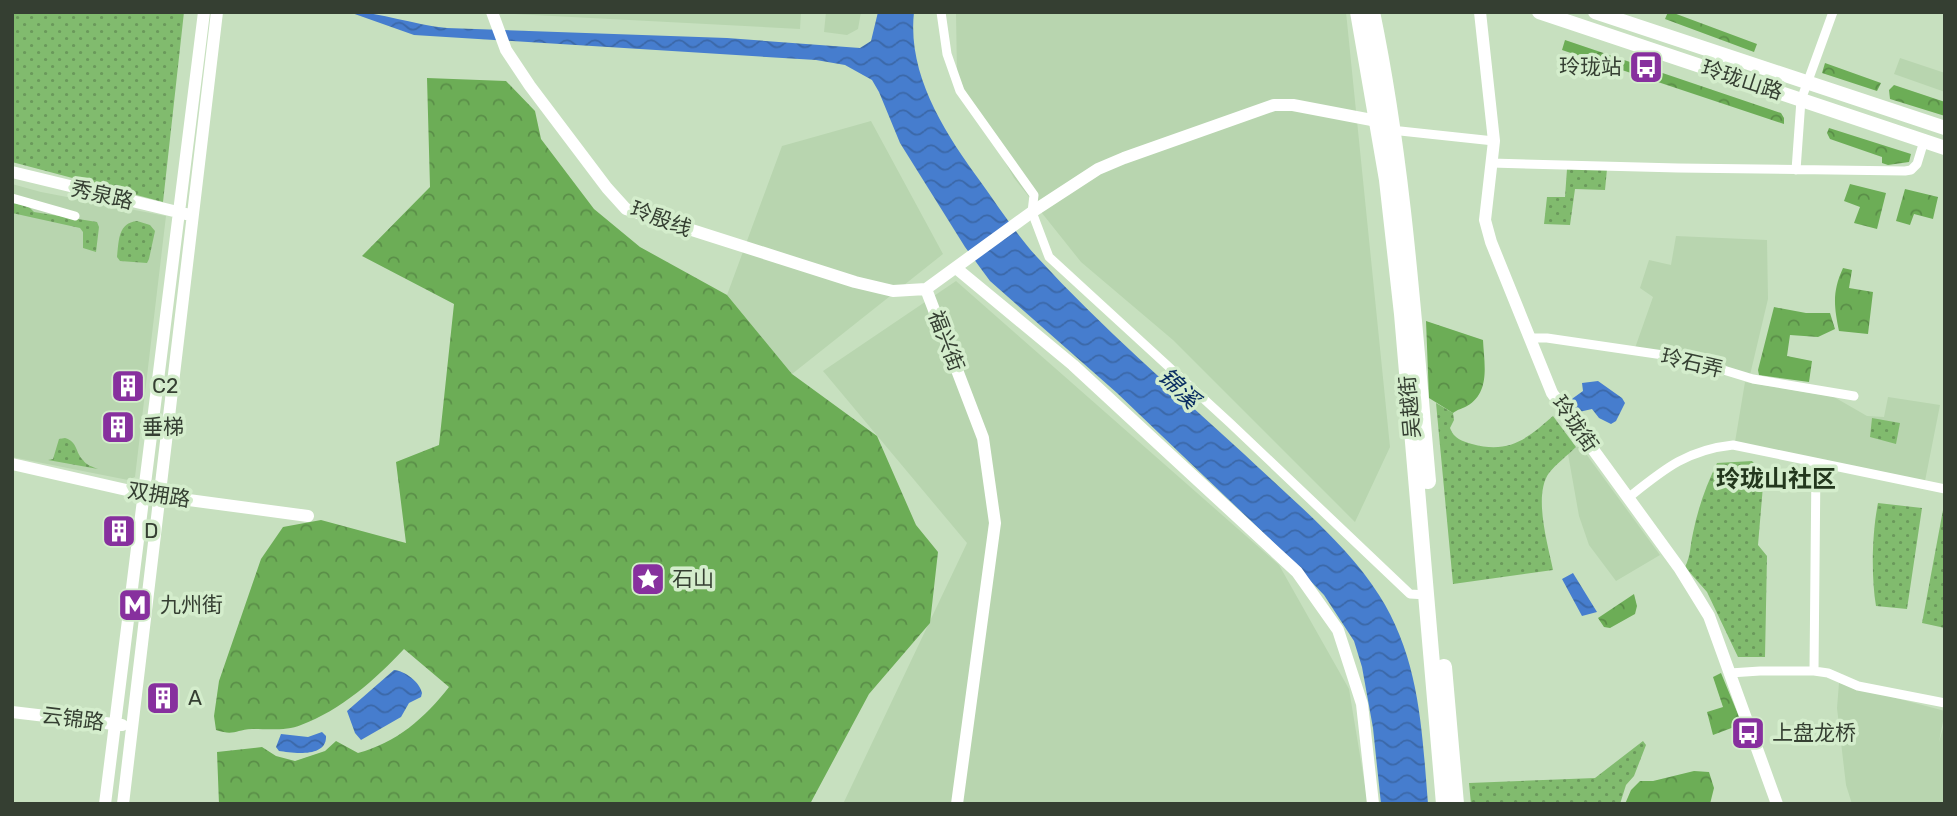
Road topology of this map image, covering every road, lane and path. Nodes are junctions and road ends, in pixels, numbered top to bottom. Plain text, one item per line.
1 (204, 12) edge
2 (217, 12) edge
3 (492, 12) edge
4 (941, 12) edge
5 (1358, 12) edge
6 (1372, 12) edge
7 (1480, 12) edge
8 (1539, 12) edge
9 (1595, 12) edge
10 (1833, 12) edge
11 (1808, 83) junction
12 (1801, 100) junction
13 (1384, 125) junction
14 (1945, 128) edge
15 (1494, 141) junction
16 (1924, 141) junction
17 (1945, 148) edge
18 (1492, 163) junction
19 (1796, 170) junction
20 (12, 172) edge
21 (12, 198) edge
22 (1032, 212) junction
23 (179, 213) junction
24 (75, 216) dead end
25 (193, 216) junction
26 (956, 268) junction
27 (926, 289) junction
28 (1529, 338) junction
29 (1854, 396) dead end
30 (1816, 463) junction
31 (12, 464) edge
32 (1945, 489) edge
33 (144, 494) junction
34 (160, 496) junction
35 (1628, 498) junction
36 (308, 516) dead end
37 (1427, 596) junction
38 (1814, 671) junction
39 (1730, 673) junction
40 (1945, 703) edge
41 (12, 712) edge
42 (115, 724) junction
43 (133, 727) junction
44 (105, 804) edge
45 (123, 804) edge
46 (957, 804) edge
47 (1373, 804) edge
48 (1444, 804) edge
49 (1456, 804) edge
50 (1777, 804) edge

1 - 23 street
2 - 25 street
3 - 27 street, 玲殷线
4 - 22 street
5 - 13 highway, 吴越街
6 - 13 highway, 吴越街
7 - 15 street, 玲珑街
8 - 12 main road, 玲珑山路
9 - 11 main road, 玲珑山路
10 - 11 street
11 - 12 street
11 - 14 main road, 玲珑山路
12 - 16 main road, 玲珑山路
12 - 19 street
13 - 15 street
13 - 22 street, 福兴街
13 - 37 highway, 吴越街
13 - 49 highway, 吴越街
15 - 18 street, 玲珑街
16 - 17 main road, 玲珑山路
16 - 19 street
18 - 19 street
18 - 28 street, 玲珑街
20 - 23 street, 秀泉路
21 - 24 street
22 - 26 street, 福兴街
22 - 37 street
23 - 25 street, 秀泉路
23 - 33 street
25 - 34 street
26 - 27 street, 福兴街
26 - 47 street
27 - 46 street, 福兴街
28 - 29 street, 玲石弄
28 - 35 street, 玲珑街
30 - 32 street
30 - 35 street
30 - 38 street
31 - 33 street, 双拥路
33 - 34 street, 双拥路
33 - 42 street
34 - 36 street, 双拥路
34 - 43 street
35 - 39 street, 玲珑街
37 - 48 highway, 吴越街
38 - 39 street
38 - 40 street
39 - 50 street, 玲珑街
41 - 42 street, 云锦路
42 - 43 street, 云锦路
42 - 44 street
43 - 45 street

